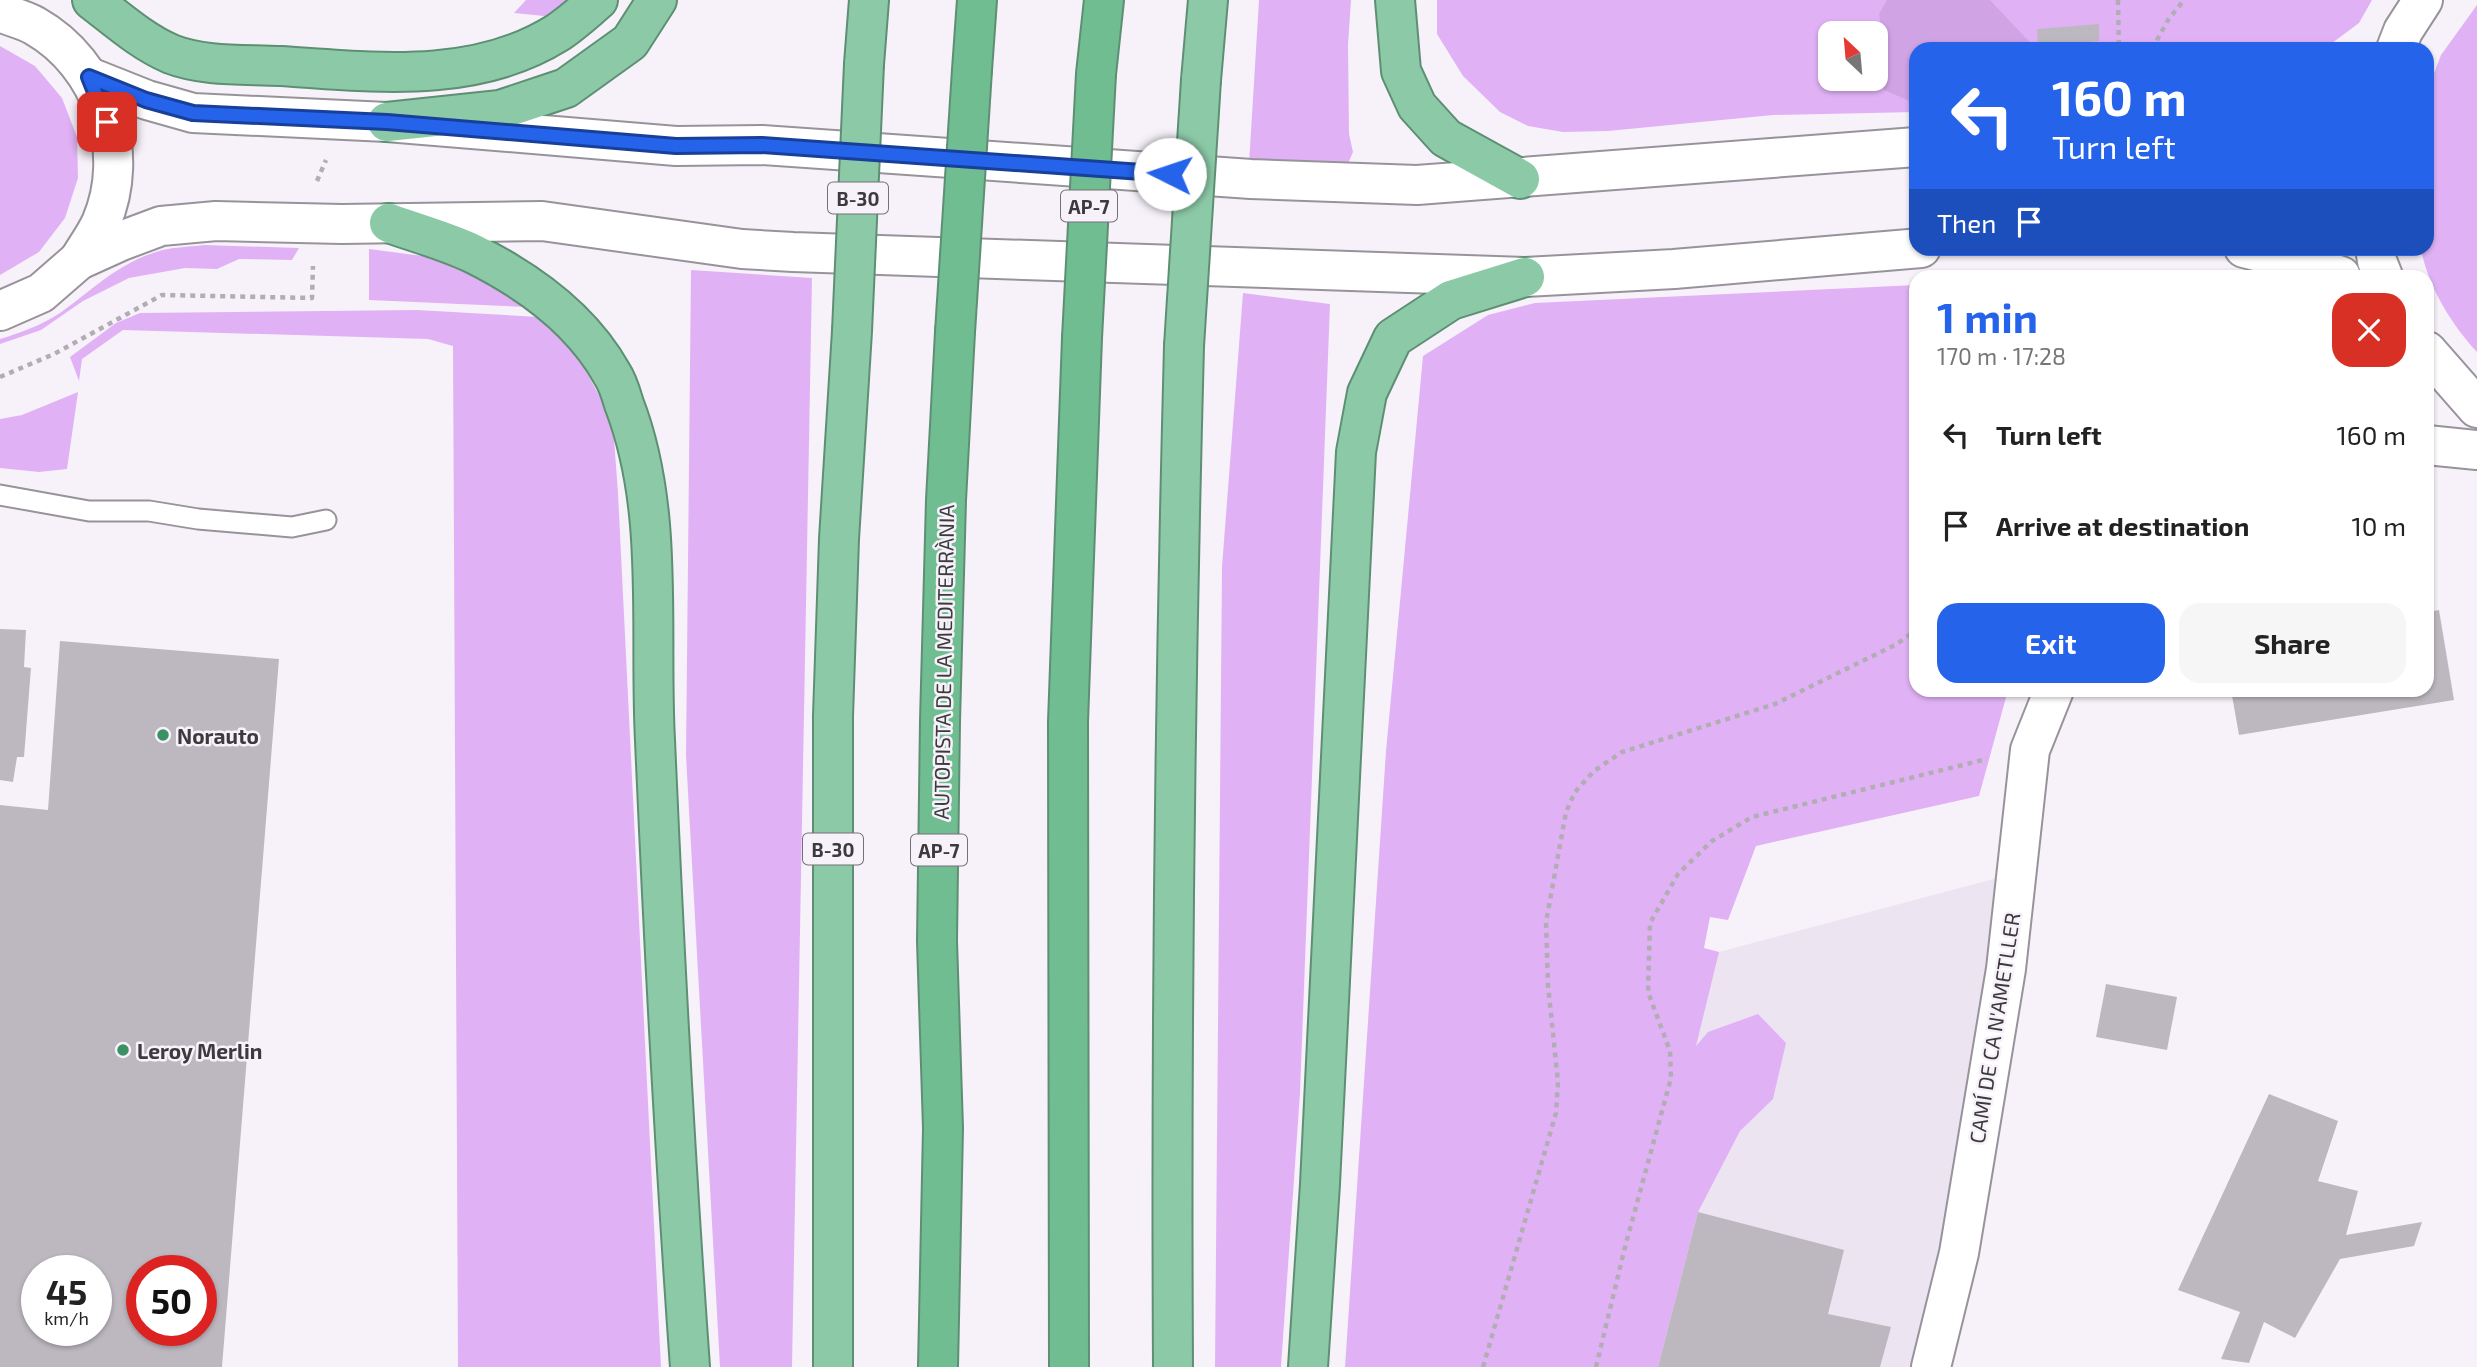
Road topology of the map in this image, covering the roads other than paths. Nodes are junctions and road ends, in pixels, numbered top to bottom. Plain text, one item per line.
1 (92, 0) edge
2 (598, 0) edge
3 (657, 0) edge
4 (869, 0) edge
5 (977, 0) edge
6 (1104, 0) edge
7 (1208, 0) edge
8 (1395, 0) edge
9 (2423, 0) edge
10 (0, 12) edge
11 (2396, 42) edge
12 (89, 77) junction
13 (387, 122) junction
14 (1909, 148) edge
15 (1520, 179) junction
16 (390, 223) junction
17 (1909, 249) edge
18 (2275, 256) edge
19 (79, 260) junction
20 (2324, 270) edge
21 (1525, 277) junction
22 (0, 311) edge
23 (2434, 359) edge
24 (2477, 408) edge
25 (2434, 446) edge
26 (2477, 450) edge
27 (0, 495) edge
28 (326, 520) dead end
29 (2051, 697) edge
30 (690, 1367) edge
31 (833, 1367) edge
32 (938, 1367) edge
33 (1069, 1367) edge
34 (1173, 1367) edge
35 (1308, 1367) edge
36 (1931, 1367) edge

1 - 2 highway
3 - 13 highway
4 - 31 highway, B-30, bridge
5 - 32 highway, AUTOPISTA DE LA MEDITERRÀNIA / AP-7, bridge
6 - 33 highway, AP-7, bridge
7 - 34 highway, bridge
8 - 15 highway
9 - 11 main road
10 - 12 main road
12 - 13 main road
12 - 19 main road
13 - 15 main road
14 - 15 main road
16 - 19 main road
16 - 21 main road
16 - 30 highway
17 - 21 main road
18 - 20 main road
19 - 22 main road
21 - 35 highway
23 - 24 main road
25 - 26 main road
27 - 28 lane
29 - 36 main road, CAMÍ DE CA N'AMETLLER

